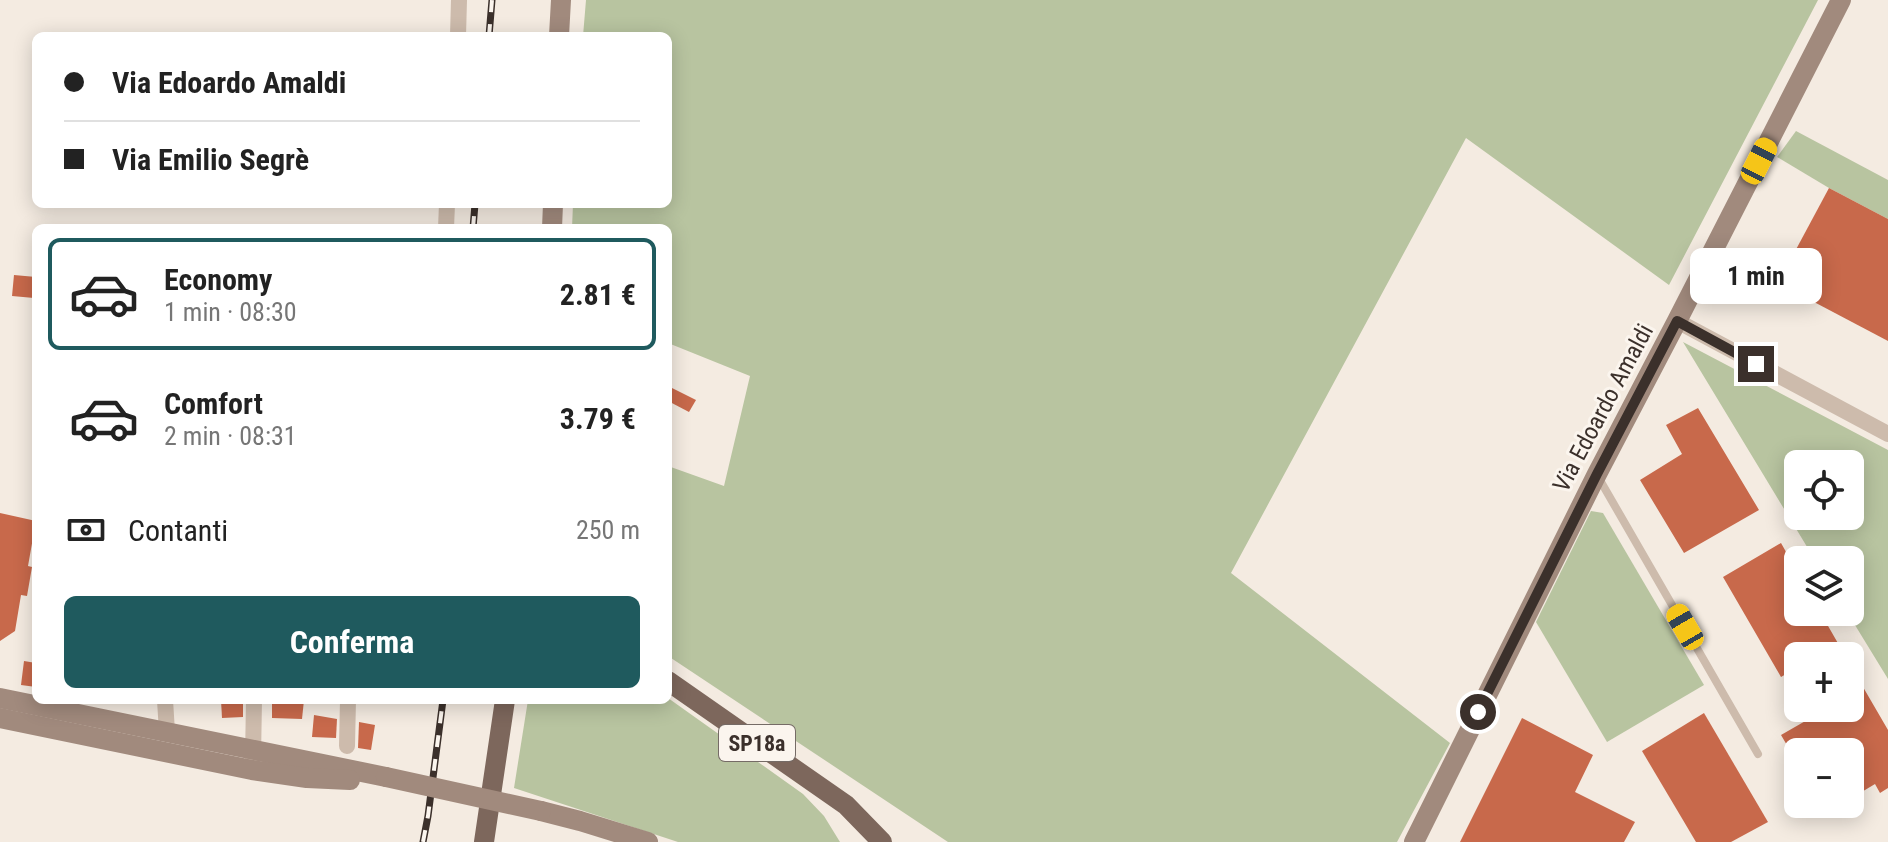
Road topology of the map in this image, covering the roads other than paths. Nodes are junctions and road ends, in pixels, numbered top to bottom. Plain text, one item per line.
1 (459, 0) edge
2 (561, 0) edge
3 (1841, 0) edge
4 (458, 32) edge
5 (559, 32) edge
6 (1677, 321) junction
7 (1888, 434) edge
8 (1597, 474) junction
9 (672, 684) edge
10 (0, 698) edge
11 (165, 704) edge
12 (254, 704) edge
13 (348, 704) edge
14 (504, 704) edge
15 (0, 718) edge
16 (167, 732) junction
17 (347, 746) dead end
18 (1758, 754) dead end
19 (252, 760) junction
20 (846, 805) junction
21 (484, 842) edge
22 (648, 842) edge
23 (865, 842) edge
24 (882, 842) edge
25 (1414, 842) edge

1 - 4 street
2 - 5 street
3 - 6 street, Via Edoardo Amaldi
6 - 7 street
6 - 8 street, Via Edoardo Amaldi
8 - 18 lane
8 - 25 street, Via Edoardo Amaldi
9 - 20 main road, SP18a
10 - 16 street
11 - 16 street
12 - 19 street
13 - 17 street
14 - 21 main road
15 - 19 street
16 - 19 street
19 - 22 street, bridge
20 - 23 main road, SP18a
20 - 24 main road, SP18a

